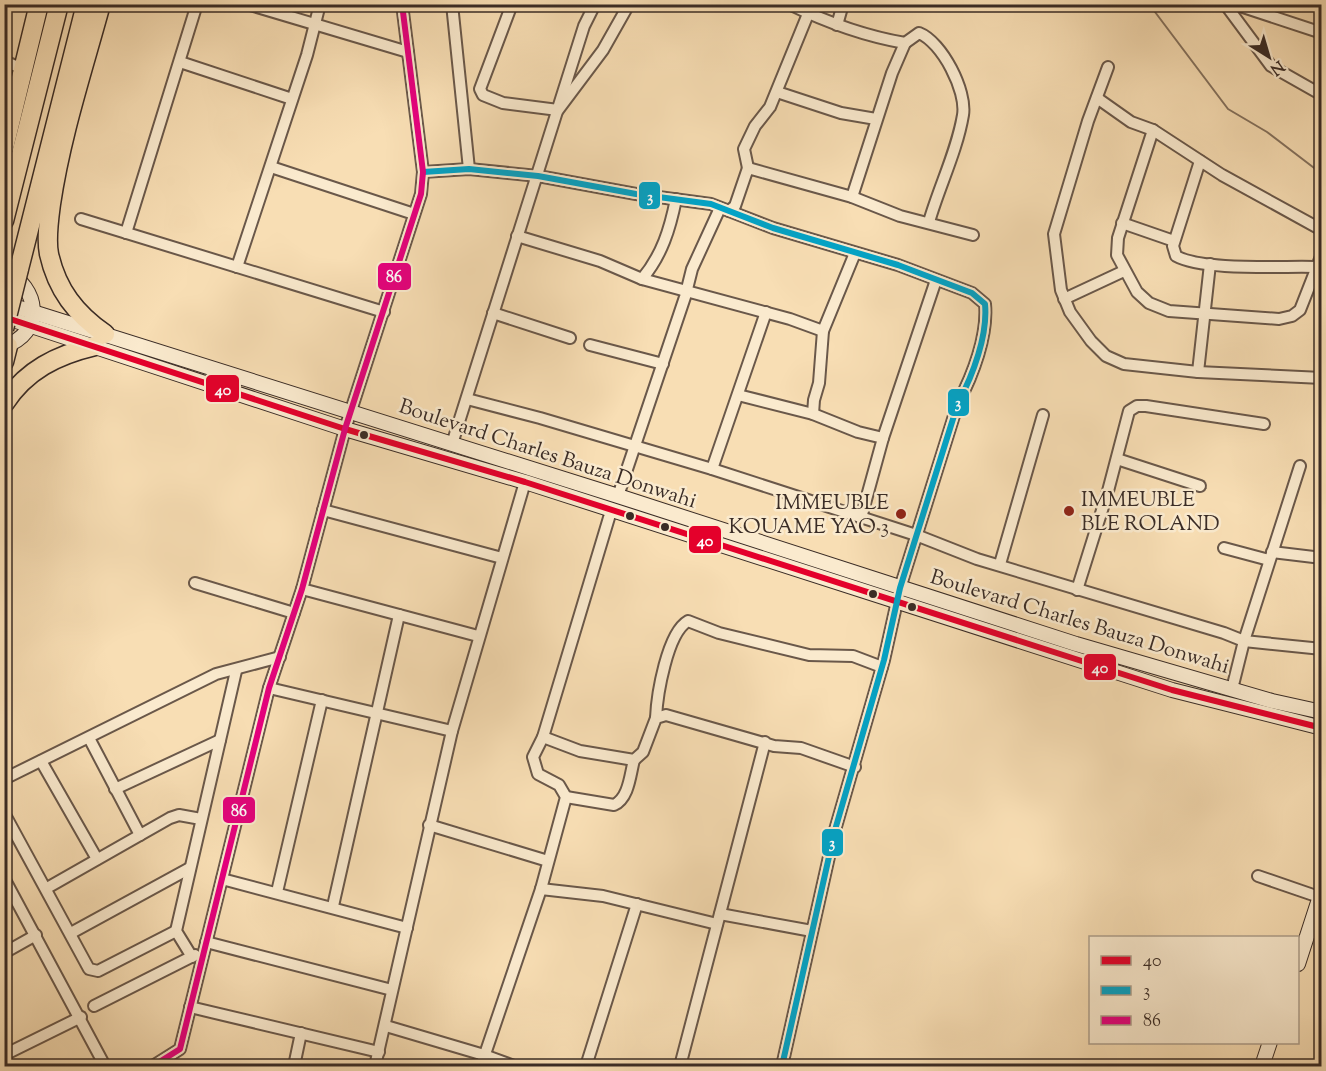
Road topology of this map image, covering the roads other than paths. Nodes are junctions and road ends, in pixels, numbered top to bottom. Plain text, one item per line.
1 (39, 4) edge
2 (59, 4) edge
3 (86, 4) edge
4 (101, 4) edge
5 (197, 4) edge
6 (247, 4) edge
7 (320, 4) edge
8 (402, 4) edge
9 (452, 4) edge
10 (512, 4) edge
11 (595, 4) edge
12 (628, 4) edge
13 (789, 4) edge
14 (843, 4) edge
15 (1225, 4) edge
16 (1234, 4) edge
17 (808, 14) junction
18 (314, 25) junction
19 (837, 25) junction
20 (1322, 33) edge
21 (905, 43) junction
22 (408, 52) junction
23 (4, 61) edge
24 (180, 63) junction
25 (1108, 66) dead end
26 (23, 69) junction
27 (777, 92) junction
28 (1321, 94) edge
29 (1096, 98) junction
30 (292, 99) junction
31 (558, 110) junction
32 (876, 119) junction
33 (1153, 130) junction
34 (4, 148) edge
35 (1200, 161) junction
36 (57, 166) junction
37 (271, 167) junction
38 (748, 168) junction
39 (469, 169) junction
40 (423, 172) junction
41 (538, 176) junction
42 (852, 197) junction
43 (676, 199) junction
44 (725, 209) junction
45 (414, 214) junction
46 (81, 219) dead end
47 (4, 221) edge
48 (929, 222) junction
49 (1122, 223) junction
50 (1322, 230) edge
51 (126, 232) junction
52 (973, 235) dead end
53 (517, 236) junction
54 (1174, 241) junction
55 (855, 254) junction
56 (1322, 254) edge
57 (1210, 264) junction
58 (237, 267) junction
59 (1315, 267) junction
60 (1124, 272) junction
61 (16, 274) edge
62 (642, 279) junction
63 (936, 280) junction
64 (687, 291) junction
65 (1064, 299) junction
66 (4, 303) edge
67 (384, 312) junction
68 (766, 312) junction
69 (493, 313) junction
70 (1204, 313) junction
71 (4, 317) edge
72 (32, 318) junction
73 (823, 331) junction
74 (570, 338) dead end
75 (100, 340) junction
76 (590, 345) dead end
77 (5, 346) edge
78 (663, 364) junction
79 (1198, 372) junction
80 (1320, 377) edge
81 (738, 396) junction
82 (467, 399) junction
83 (4, 404) edge
84 (352, 413) junction
85 (813, 414) junction
86 (1043, 415) dead end
87 (1264, 424) dead end
88 (345, 429) junction
89 (883, 438) junction
90 (452, 444) junction
91 (635, 448) junction
92 (1117, 459) junction
93 (1300, 466) dead end
94 (712, 469) junction
95 (525, 482) junction
96 (1200, 486) dead end
97 (618, 496) junction
98 (323, 510) junction
99 (611, 511) junction
100 (861, 518) junction
101 (916, 535) junction
102 (1224, 548) dead end
103 (1271, 556) junction
104 (502, 558) junction
105 (1322, 558) edge
106 (1000, 564) junction
107 (195, 583) dead end
108 (900, 588) junction
109 (302, 589) junction
110 (1077, 590) junction
111 (897, 603) junction
112 (294, 613) junction
113 (399, 615) junction
114 (478, 636) junction
115 (1244, 641) junction
116 (1322, 649) edge
117 (280, 657) junction
118 (882, 667) junction
119 (236, 671) junction
120 (269, 688) junction
121 (1232, 689) junction
122 (322, 700) junction
123 (378, 712) junction
124 (1322, 712) edge
125 (656, 718) junction
126 (1322, 728) edge
127 (452, 731) junction
128 (543, 737) junction
129 (89, 738) junction
130 (220, 740) junction
131 (765, 742) junction
132 (634, 760) junction
133 (41, 761) junction
134 (855, 767) junction
135 (4, 779) edge
136 (115, 789) junction
137 (566, 797) junction
138 (4, 813) edge
139 (201, 819) junction
140 (429, 825) junction
141 (140, 835) junction
142 (97, 859) junction
143 (548, 861) junction
144 (190, 868) junction
145 (1258, 876) dead end
146 (4, 878) edge
147 (222, 879) junction
148 (47, 888) junction
149 (541, 889) junction
150 (277, 892) junction
151 (1320, 894) edge
152 (637, 904) junction
153 (333, 906) junction
154 (718, 919) junction
155 (1317, 924) edge
156 (407, 928) junction
157 (176, 931) junction
158 (812, 931) junction
159 (70, 933) junction
160 (36, 935) junction
161 (206, 946) junction
162 (4, 953) edge
163 (192, 957) junction
164 (1299, 962) edge
165 (392, 990) junction
166 (94, 1006) dead end
167 (190, 1007) junction
168 (81, 1017) junction
169 (386, 1026) junction
170 (301, 1033) junction
171 (1269, 1044) edge
172 (379, 1052) junction
173 (4, 1055) edge
174 (484, 1055) junction
175 (105, 1066) edge
176 (153, 1066) edge
177 (294, 1066) edge
178 (375, 1066) edge
179 (481, 1066) edge
180 (514, 1066) edge
181 (586, 1066) edge
182 (680, 1066) edge
183 (782, 1066) edge
184 (1262, 1066) edge

1 - 26 highway
2 - 47 highway
3 - 61 highway
4 - 36 highway
5 - 24 street
6 - 18 street
7 - 18 street
8 - 22 street
9 - 39 street
10 - 31 street
11 - 31 street
12 - 31 street
13 - 17 street
14 - 19 street
15 - 28 street
16 - 20 street
17 - 19 street
17 - 27 street
18 - 22 street
18 - 30 street
19 - 21 street
21 - 32 street
21 - 48 street
22 - 40 street
23 - 26 street
24 - 30 street
24 - 51 street
25 - 29 street
26 - 34 highway
27 - 32 street
27 - 38 street
29 - 33 street
29 - 65 street
30 - 37 street
31 - 41 street
32 - 42 street
33 - 35 street
33 - 49 street
35 - 50 street
35 - 54 street
36 - 61 highway
36 - 75 highway
37 - 45 street
37 - 58 street
38 - 42 street
38 - 44 street
39 - 40 street
39 - 41 street
40 - 45 street
41 - 43 street
41 - 53 street
42 - 48 street
43 - 44 street
43 - 62 street
44 - 55 street
44 - 64 street
45 - 67 street
46 - 51 street
48 - 52 street
49 - 54 street
49 - 60 street
51 - 58 street
53 - 62 street
53 - 69 street
54 - 57 street
55 - 63 street
55 - 73 street
56 - 59 street
57 - 59 street
57 - 70 street
58 - 67 street
59 - 70 street
60 - 65 street
60 - 70 street
61 - 72 main road
61 - 77 highway, bridge
62 - 64 street
63 - 89 street
63 - 101 street
64 - 68 street
64 - 78 street
65 - 79 street
66 - 72 main road, Boulevard Charles Bauza Donwahi
67 - 84 street
68 - 73 street
68 - 81 street
69 - 74 street
69 - 82 street
70 - 79 street
71 - 72 main road, Boulevard Charles Bauza Donwahi
72 - 75 main road, Boulevard Charles Bauza Donwahi
72 - 77 main road
73 - 85 street
75 - 83 highway
75 - 84 main road, Boulevard Charles Bauza Donwahi
75 - 88 main road, Boulevard Charles Bauza Donwahi
76 - 78 street
78 - 91 street
79 - 80 street
81 - 85 street
81 - 94 street
82 - 90 street
82 - 91 street
84 - 88 street
84 - 90 main road, Boulevard Charles Bauza Donwahi
85 - 89 street
86 - 106 street
87 - 92 street
88 - 95 main road, Boulevard Charles Bauza Donwahi
88 - 98 street
89 - 100 street
90 - 97 main road, Boulevard Charles Bauza Donwahi
91 - 94 street
91 - 97 street
92 - 96 street
92 - 110 street
93 - 103 street
94 - 100 street
95 - 99 main road, Boulevard Charles Bauza Donwahi
95 - 104 street
97 - 108 main road, Boulevard Charles Bauza Donwahi
98 - 104 street
98 - 109 street
99 - 111 main road, Boulevard Charles Bauza Donwahi
99 - 128 street
100 - 101 street
101 - 106 street
101 - 108 street
102 - 103 street
103 - 105 street
103 - 115 street
104 - 114 street
106 - 110 street
107 - 112 street
108 - 111 street
108 - 121 main road, Boulevard Charles Bauza Donwahi
109 - 112 street
109 - 113 street
110 - 115 street
111 - 118 street
111 - 126 main road, Boulevard Charles Bauza Donwahi
112 - 117 street
113 - 114 street
113 - 123 street
114 - 127 street
115 - 116 street
115 - 121 street
117 - 119 street
117 - 120 street
118 - 125 street
118 - 134 street
119 - 129 street
119 - 130 street
120 - 122 street
120 - 147 street
121 - 124 main road, Boulevard Charles Bauza Donwahi
122 - 123 street
122 - 150 street
123 - 127 street
123 - 153 street
125 - 131 street
125 - 132 street
127 - 140 street
128 - 132 street
128 - 137 street
129 - 133 street
129 - 136 street
130 - 136 street
130 - 139 street
131 - 134 street
131 - 154 street
132 - 137 street
133 - 135 street
133 - 142 street
134 - 158 street
136 - 141 street
137 - 143 street
138 - 148 street
139 - 141 street
139 - 144 street
140 - 143 street
140 - 156 street
141 - 142 street
142 - 148 street
143 - 149 street
144 - 157 street
144 - 159 street
145 - 151 street
146 - 160 street
147 - 150 street
147 - 161 street
148 - 159 street
149 - 152 street
149 - 174 street
150 - 153 street
151 - 155 main road
152 - 154 street
152 - 181 street
153 - 156 street
154 - 158 street
154 - 182 street
155 - 164 main road
156 - 165 street
157 - 159 street
157 - 163 street
158 - 183 street
160 - 162 street
160 - 168 street
161 - 163 street
161 - 165 street
161 - 167 street
163 - 166 street
165 - 169 street
167 - 170 street
167 - 176 street
168 - 173 street
168 - 175 street
169 - 172 street
169 - 174 street
170 - 172 street
170 - 177 street
171 - 184 main road
172 - 178 street
174 - 179 street
174 - 180 street

